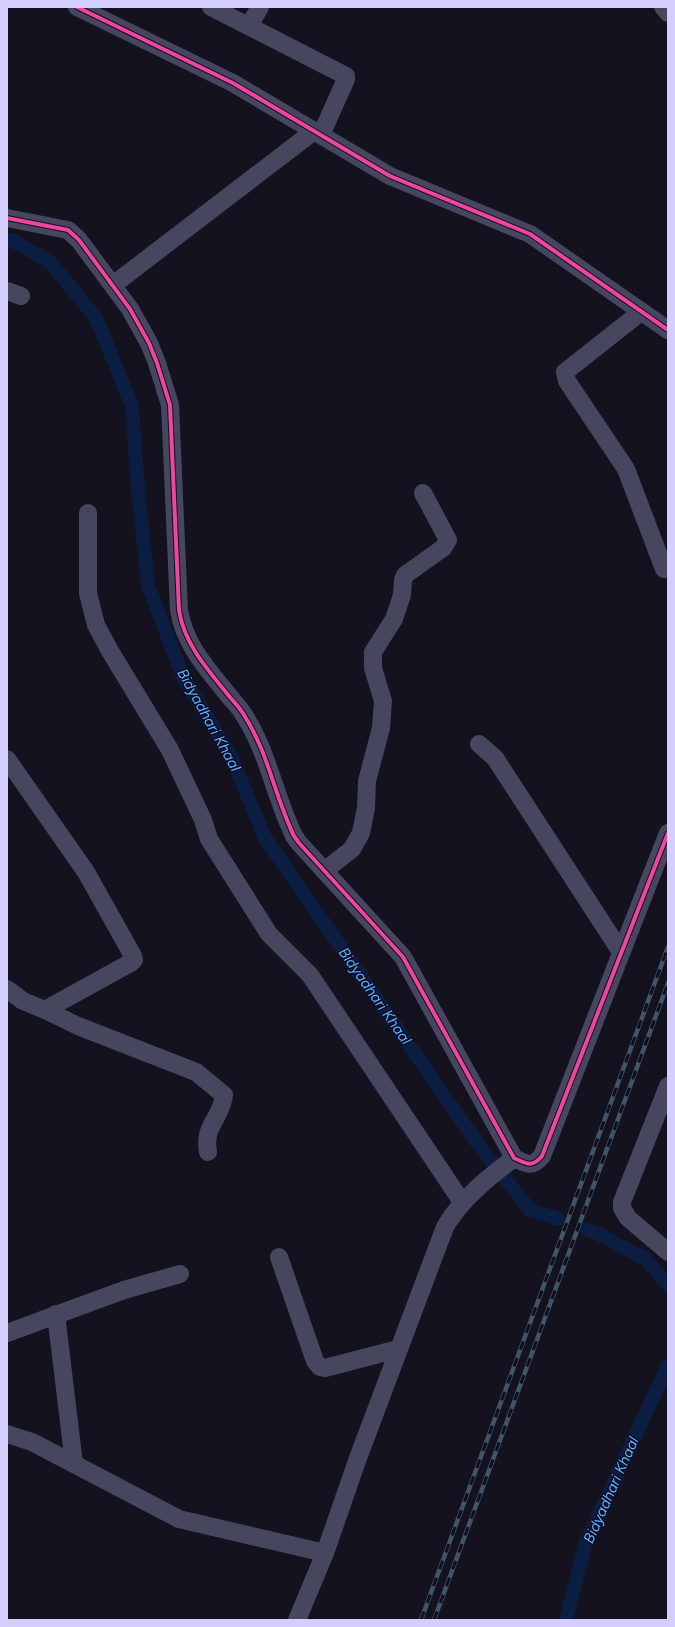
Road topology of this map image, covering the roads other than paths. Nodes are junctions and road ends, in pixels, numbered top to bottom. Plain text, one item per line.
1 (77, 7) edge
2 (211, 7) edge
3 (260, 7) edge
4 (663, 7) edge
5 (668, 13) edge
6 (249, 26) junction
7 (317, 133) junction
8 (7, 218) edge
9 (113, 286) junction
10 (641, 312) junction
11 (668, 330) edge
12 (423, 493) dead end
13 (88, 513) dead end
14 (664, 569) dead end
15 (479, 744) dead end
16 (7, 759) edge
17 (668, 833) edge
18 (324, 871) junction
19 (621, 952) junction
20 (7, 989) edge
21 (45, 1010) junction
22 (668, 1086) edge
23 (208, 1152) dead end
24 (514, 1158) junction
25 (462, 1202) junction
26 (668, 1252) edge
27 (279, 1257) dead end
28 (180, 1274) dead end
29 (56, 1314) junction
30 (7, 1333) edge
31 (398, 1349) junction
32 (7, 1434) edge
33 (74, 1464) junction
34 (325, 1553) junction
35 (297, 1620) edge

1 - 7 street
2 - 6 street
3 - 6 street
4 - 5 street
6 - 7 street
7 - 9 street
7 - 10 street
8 - 9 street
9 - 18 street
10 - 11 street
10 - 14 street
12 - 18 street
13 - 25 street
15 - 19 street
16 - 21 street
17 - 19 street
18 - 24 street
19 - 24 street
20 - 21 street
21 - 23 street
22 - 26 street
24 - 25 street
25 - 31 street
27 - 31 street
28 - 29 street
29 - 30 street
29 - 33 street
31 - 34 street
32 - 33 street
33 - 34 street
34 - 35 street

